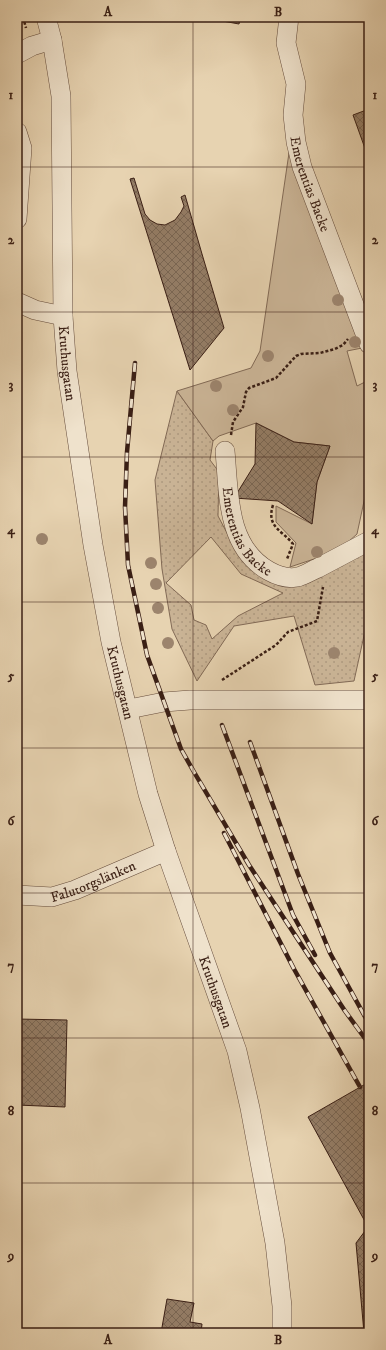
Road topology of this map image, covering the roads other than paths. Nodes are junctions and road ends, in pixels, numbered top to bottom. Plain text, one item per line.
1 (46, 17) edge
2 (289, 17) edge
3 (52, 40) junction
4 (17, 54) edge
5 (17, 132) edge
6 (17, 219) edge
7 (17, 302) edge
8 (63, 316) junction
9 (369, 344) edge
10 (225, 451) road end
11 (369, 541) edge
12 (369, 700) edge
13 (129, 709) junction
14 (166, 851) junction
15 (17, 895) edge
16 (282, 1333) edge

1 - 3 street, Kruthusgatan
2 - 9 street, Emerentias Backe
3 - 4 street
3 - 8 street, Kruthusgatan
5 - 6 street
7 - 8 street
8 - 13 street, Kruthusgatan
10 - 11 street, Emerentias Backe
12 - 13 street
13 - 14 street, Kruthusgatan
14 - 15 street, Falutorgslänken
14 - 16 street, Kruthusgatan

